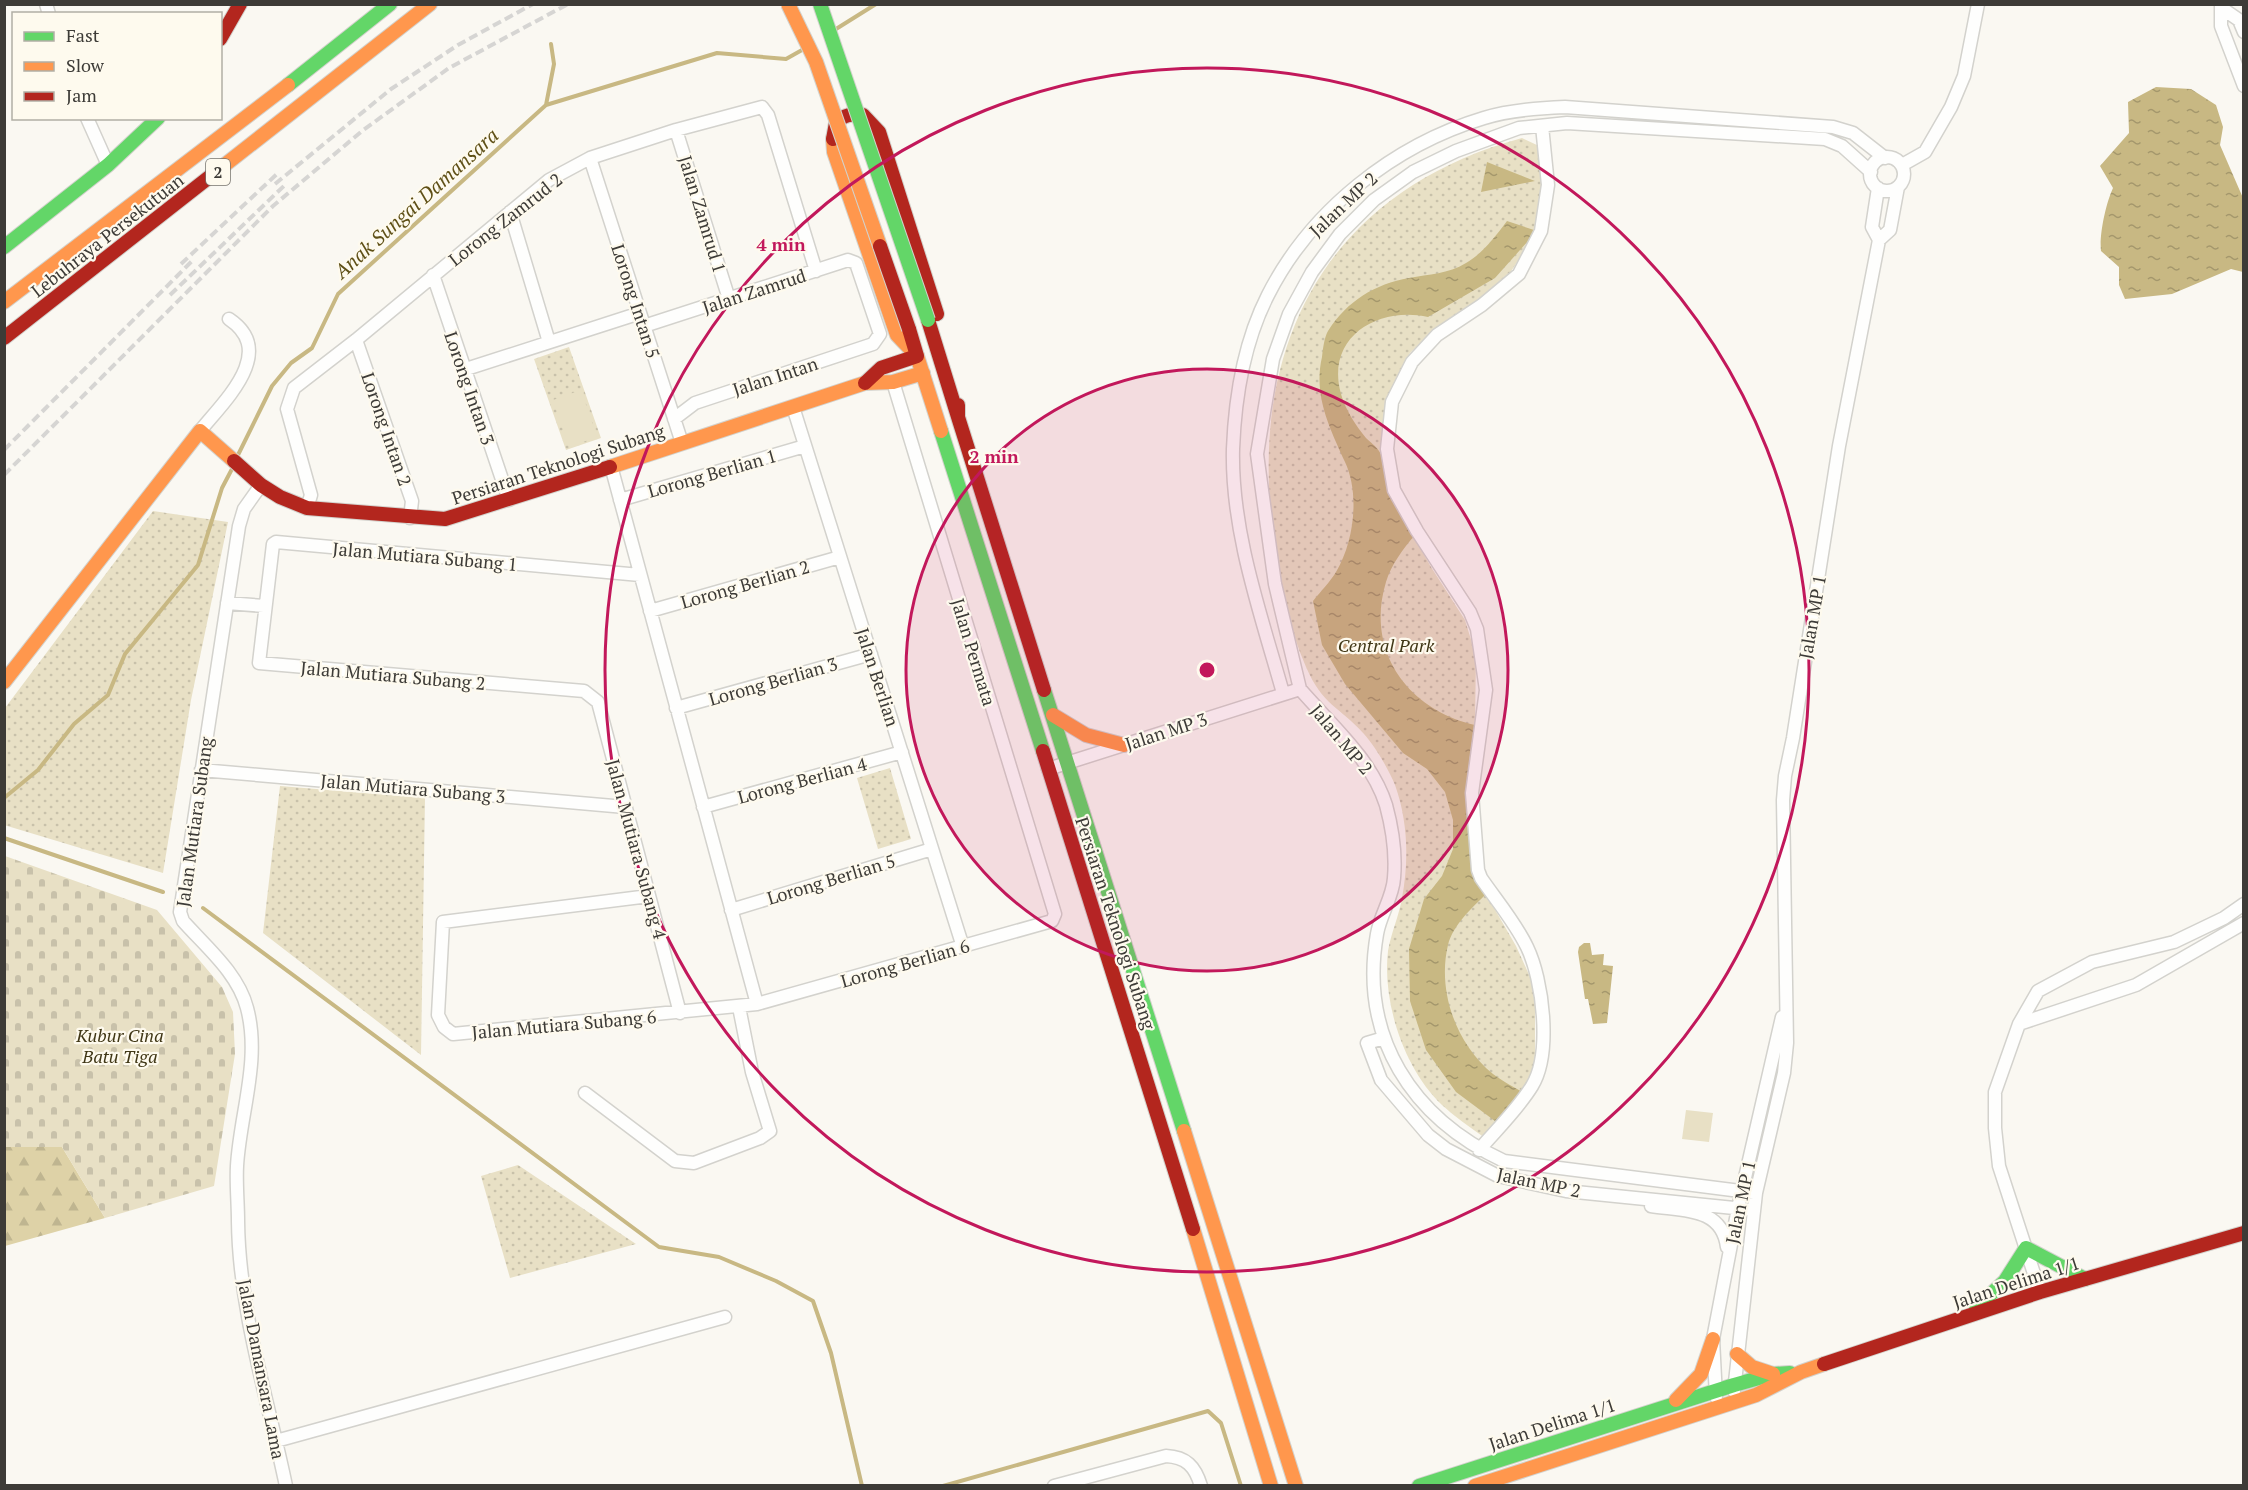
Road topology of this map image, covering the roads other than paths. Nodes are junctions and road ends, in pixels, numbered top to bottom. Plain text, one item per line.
1 (240, 4) edge
2 (390, 4) edge
3 (430, 4) edge
4 (788, 4) edge
5 (820, 4) edge
6 (1978, 4) edge
7 (2222, 7) edge
8 (2244, 32) edge
9 (222, 36) edge
10 (2244, 86) edge
11 (88, 120) edge
12 (156, 120) edge
13 (1548, 125) junction
14 (676, 130) junction
15 (590, 158) junction
16 (1885, 158) junction
17 (108, 165) junction
18 (1902, 165) junction
19 (1871, 172) junction
20 (1878, 188) junction
21 (1898, 188) junction
22 (510, 212) junction
23 (1879, 240) junction
24 (4, 247) edge
25 (816, 271) junction
26 (433, 275) junction
27 (729, 299) junction
28 (4, 302) edge
29 (640, 313) junction
30 (229, 319) dead end
31 (644, 326) junction
32 (903, 332) junction
33 (4, 338) edge
34 (878, 339) joint
35 (356, 340) junction
36 (549, 342) junction
37 (917, 356) junction
38 (881, 368) junction
39 (463, 369) junction
40 (923, 373) junction
41 (893, 382) junction
42 (865, 383) junction
43 (792, 407) junction
44 (958, 417) junction
45 (674, 419) junction
46 (200, 431) junction
47 (682, 443) junction
48 (805, 446) junction
49 (610, 466) junction
50 (261, 484) junction
51 (509, 500) junction
52 (620, 500) junction
53 (307, 508) junction
54 (989, 514) junction
55 (410, 518) junction
56 (969, 520) junction
57 (840, 557) junction
58 (640, 575) junction
59 (227, 603) junction
60 (264, 606) junction
61 (650, 611) junction
62 (870, 654) junction
63 (4, 682) edge
64 (1300, 689) junction
65 (585, 692) joint
66 (1283, 693) junction
67 (676, 708) junction
68 (1053, 714) junction
69 (1124, 745) junction
70 (902, 752) junction
71 (1068, 762) junction
72 (1048, 769) junction
73 (201, 770) junction
74 (625, 807) junction
75 (703, 807) junction
76 (932, 849) junction
77 (649, 896) junction
78 (2244, 904) edge
79 (731, 910) junction
80 (1052, 921) joint
81 (2244, 923) edge
82 (963, 947) junction
83 (1786, 998) junction
84 (757, 1005) junction
85 (739, 1007) junction
86 (680, 1013) junction
87 (2019, 1024) junction
88 (1384, 1038) junction
89 (585, 1093) dead end
90 (1479, 1150) junction
91 (1194, 1158) junction
92 (1174, 1164) junction
93 (1742, 1191) junction
94 (1756, 1193) junction
95 (1606, 1194) junction
96 (1738, 1208) junction
97 (1754, 1210) junction
98 (2244, 1233) edge
99 (2223, 1239) junction
100 (2244, 1245) edge
101 (2026, 1248) junction
102 (240, 1251) joint
103 (1728, 1257) junction
104 (2085, 1279) junction
105 (2040, 1292) junction
106 (725, 1317) dead end
107 (1958, 1320) junction
108 (1713, 1339) junction
109 (1737, 1354) junction
110 (1801, 1372) junction
111 (1773, 1374) junction
112 (1734, 1385) junction
113 (1715, 1391) junction
114 (1733, 1402) junction
115 (1670, 1406) junction
116 (1717, 1407) junction
117 (276, 1441) junction
118 (1290, 1469) junction
119 (286, 1485) edge
120 (1054, 1485) edge
121 (1201, 1485) edge
122 (1271, 1485) edge
123 (1296, 1485) edge
124 (1308, 1485) edge
125 (1419, 1485) edge
126 (1475, 1485) edge

1 - 9 main road
2 - 28 main road, Lebuhraya Persekutuan / 2
3 - 33 main road, Lebuhraya Persekutuan / 2
4 - 32 main road, bridge
5 - 44 main road, bridge
6 - 18 street
7 - 8 street
7 - 10 street
11 - 17 street
12 - 17 main road
13 - 19 street, Jalan MP 2
13 - 64 street, Jalan MP 2
13 - 90 street
14 - 15 street, Lorong Zamrud 2
14 - 25 street, Lorong Zamrud 2
14 - 27 street, Jalan Zamrud 1
15 - 22 street, Lorong Zamrud 2
15 - 29 street, Lorong Intan 5
16 - 18 street
16 - 19 street
16 - 66 street, Jalan MP 2
17 - 24 main road
18 - 21 street
19 - 20 street
20 - 21 street
20 - 23 street, Jalan MP 1
21 - 23 street, Jalan MP 1
22 - 26 street, Lorong Zamrud 2
22 - 36 street
23 - 83 street, Jalan MP 1
25 - 27 street, Jalan Zamrud
25 - 34 street, Jalan Zamrud
26 - 35 street, Lorong Zamrud 2
26 - 39 street, Lorong Intan 3
27 - 31 street, Jalan Zamrud
29 - 31 street, Lorong Intan 5
29 - 36 street
30 - 46 street
31 - 45 street, Lorong Intan 5
32 - 37 main road
32 - 38 main road
32 - 44 main road
34 - 45 street, Jalan Intan
35 - 53 street, Lorong Zamrud 2
35 - 55 street, Lorong Intan 2
36 - 39 street
37 - 38 main road, Persiaran Teknologi Subang
37 - 40 main road, Persiaran Teknologi Subang
38 - 42 main road, Persiaran Teknologi Subang
39 - 51 street, Lorong Intan 3
40 - 41 main road, Persiaran Teknologi Subang
40 - 56 main road, Persiaran Teknologi Subang
41 - 42 main road, Persiaran Teknologi Subang
41 - 80 street, Jalan Permata
42 - 43 main road, Persiaran Teknologi Subang
43 - 47 main road, Persiaran Teknologi Subang
43 - 48 street, Jalan Berlian
44 - 54 main road, Persiaran Teknologi Subang
45 - 47 street, Lorong Intan 5
46 - 50 main road, Persiaran Teknologi Subang
46 - 63 main road
47 - 49 main road, Persiaran Teknologi Subang
48 - 52 street, Lorong Berlian 1
48 - 57 street, Jalan Berlian
49 - 51 main road, Persiaran Teknologi Subang
49 - 52 street
50 - 53 main road, Persiaran Teknologi Subang
50 - 59 street, Jalan Mutiara Subang
51 - 55 main road, Persiaran Teknologi Subang
52 - 58 street
53 - 55 main road, Persiaran Teknologi Subang
54 - 56 main road
54 - 68 main road, Persiaran Teknologi Subang
56 - 72 main road, Persiaran Teknologi Subang
57 - 61 street, Lorong Berlian 2
57 - 62 street, Jalan Berlian
58 - 60 street, Jalan Mutiara Subang 1
58 - 61 street
59 - 60 street
59 - 73 street, Jalan Mutiara Subang
60 - 65 street, Jalan Mutiara Subang 2
61 - 67 street
62 - 67 street, Lorong Berlian 3
62 - 70 street, Jalan Berlian
64 - 66 street, Jalan MP 2
64 - 88 street, Jalan MP 2
65 - 74 street, Jalan Mutiara Subang 4
66 - 69 street, Jalan MP 3
67 - 75 street
68 - 69 main road
68 - 71 main road, Persiaran Teknologi Subang
69 - 71 street, Jalan MP 3
70 - 75 street, Lorong Berlian 4
70 - 76 street, Jalan Berlian
71 - 72 street, Jalan MP 3
71 - 91 main road, Persiaran Teknologi Subang
72 - 92 main road, Persiaran Teknologi Subang
73 - 74 street, Jalan Mutiara Subang 3
73 - 102 street, Jalan Mutiara Subang
74 - 77 street, Jalan Mutiara Subang 4
75 - 79 street
76 - 79 street, Lorong Berlian 5
76 - 82 street, Jalan Berlian
77 - 86 street, Jalan Mutiara Subang 4
77 - 86 street, Jalan Mutiara Subang 6
78 - 87 street
79 - 84 street
80 - 82 street, Lorong Berlian 6
81 - 87 street
82 - 84 street, Lorong Berlian 6
83 - 93 street, Jalan MP 1
83 - 94 street, Jalan MP 1
84 - 85 street, Jalan Mutiara Subang 6
85 - 86 street, Jalan Mutiara Subang 6
85 - 89 street
87 - 101 street
88 - 90 street, Jalan MP 2
88 - 95 street, Jalan MP 2
90 - 93 street, Jalan MP 2
91 - 92 main road
91 - 118 main road, Persiaran Teknologi Subang
92 - 122 main road, Persiaran Teknologi Subang
93 - 94 street, Jalan MP 2
93 - 96 street, Jalan MP 1
94 - 97 street, Jalan MP 1
95 - 96 street, Jalan MP 2
95 - 103 street
96 - 97 street, Jalan MP 2
96 - 103 street, Jalan MP 1
97 - 109 street, Jalan MP 1
98 - 99 main road, Jalan Delima 1/1
99 - 100 main road
99 - 104 main road, Jalan Delima 1/1
101 - 104 main road
101 - 105 street
101 - 107 main road
102 - 117 street, Jalan Damansara Lama
103 - 108 street, Jalan MP 1
104 - 105 main road, Jalan Delima 1/1
105 - 107 main road, Jalan Delima 1/1
106 - 117 street
107 - 110 main road, Jalan Delima 1/1
108 - 113 street, Jalan MP 1
108 - 115 main road
109 - 111 main road
109 - 112 street, Jalan MP 1
110 - 111 main road, Jalan Delima 1/1
110 - 114 main road, Jalan Delima 1/1
111 - 112 main road, Jalan Delima 1/1
112 - 113 main road, Jalan Delima 1/1
112 - 114 street, Jalan MP 1
113 - 115 main road, Jalan Delima 1/1
113 - 116 street, Jalan MP 1
114 - 116 main road, Jalan Delima 1/1
115 - 125 main road, Jalan Delima 1/1
116 - 126 main road, Jalan Delima 1/1
117 - 119 street, Jalan Damansara Lama
118 - 123 main road, Persiaran Teknologi Subang
118 - 124 main road
120 - 121 street

